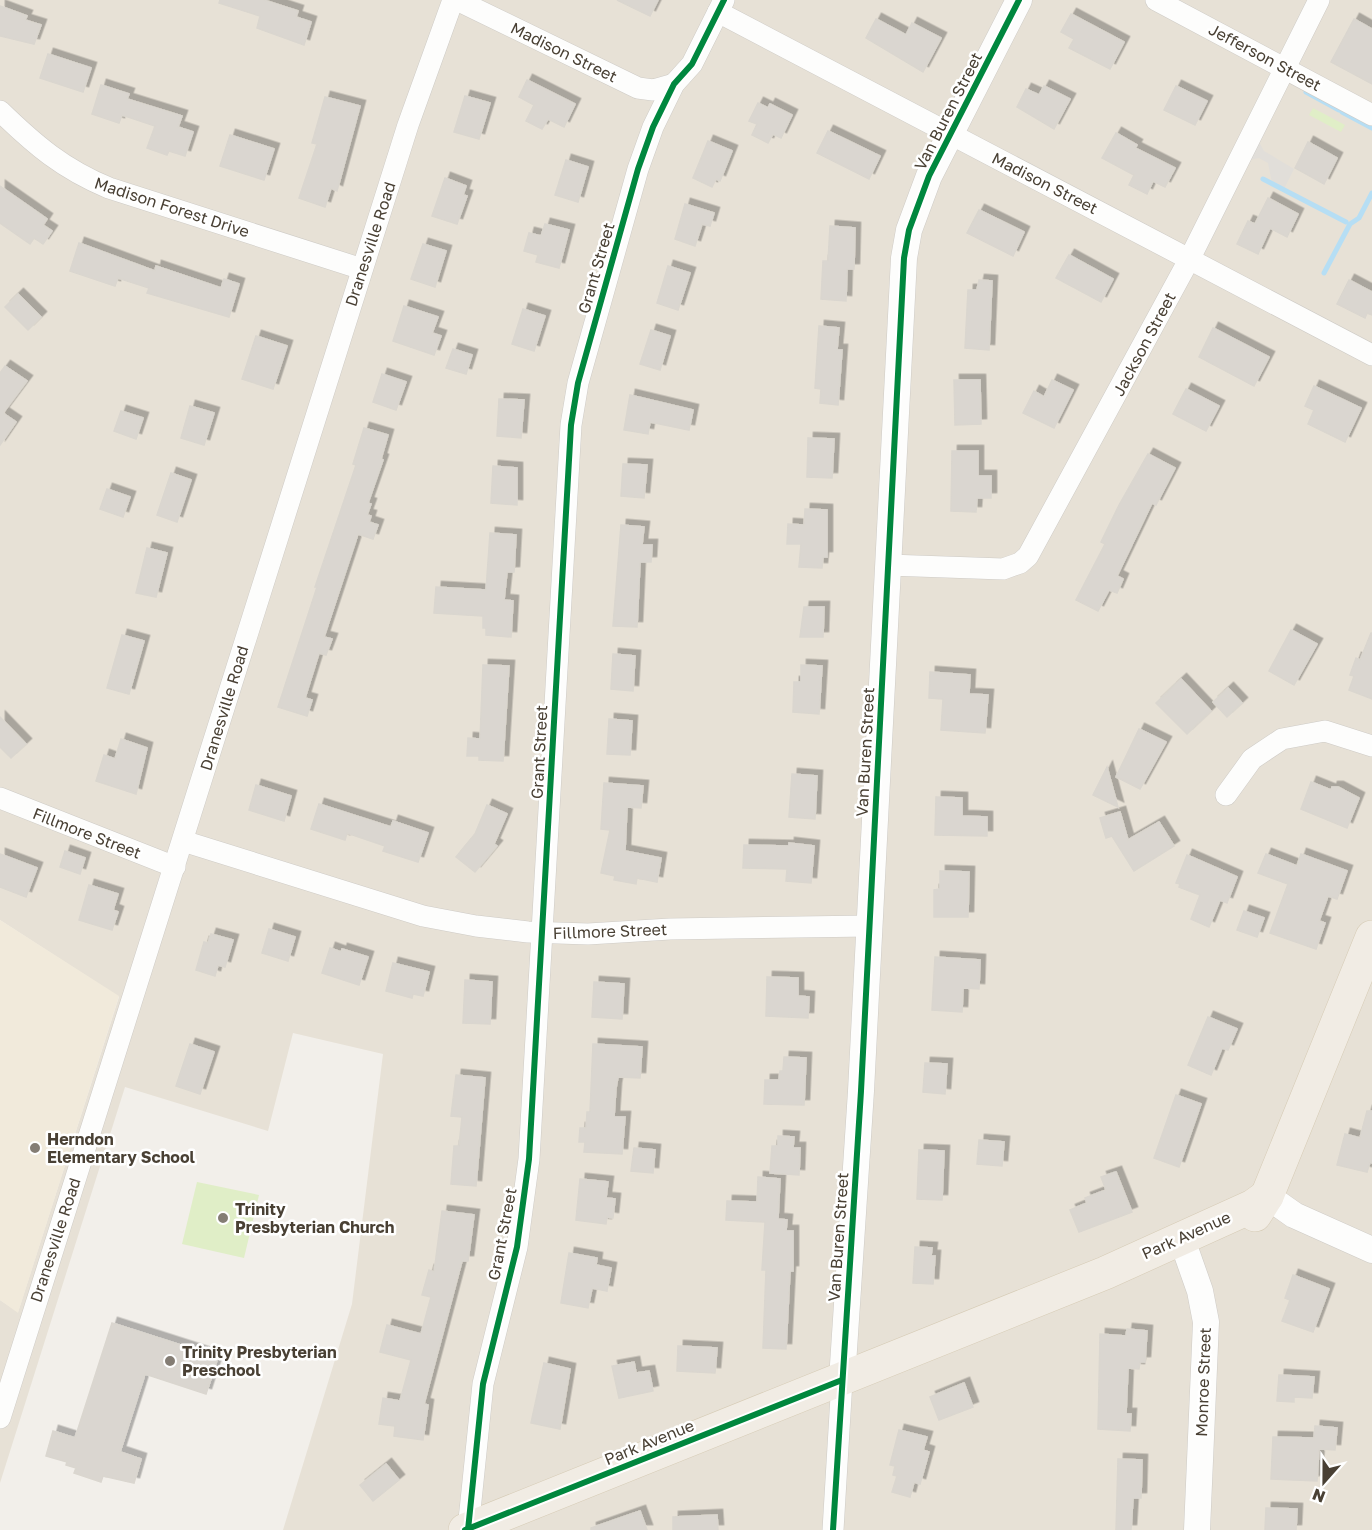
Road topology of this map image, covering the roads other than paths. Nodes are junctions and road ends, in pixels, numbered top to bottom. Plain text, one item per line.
1 (455, 0) edge
2 (1018, 0) edge
3 (1156, 0) edge
4 (1319, 0) edge
5 (721, 6) edge
6 (1286, 67) junction
7 (674, 84) junction
8 (0, 111) edge
9 (1372, 115) edge
10 (951, 134) junction
11 (1190, 258) junction
12 (362, 269) junction
13 (1372, 355) edge
14 (888, 565) junction
15 (1372, 746) edge
16 (1226, 795) dead end
17 (0, 798) edge
18 (183, 841) junction
19 (175, 867) junction
20 (870, 926) junction
21 (543, 933) junction
22 (1372, 938) edge
23 (1267, 1196) junction
24 (1372, 1233) edge
25 (1184, 1246) junction
26 (1372, 1250) edge
27 (842, 1380) junction
28 (0, 1418) edge
29 (467, 1530) edge
30 (833, 1530) edge
31 (1197, 1530) edge

1 - 7 street, Madison Street
1 - 12 street, Dranesville Road
2 - 10 street, Van Buren Street
3 - 6 street, Jefferson Street
4 - 6 street, Jackson Street
5 - 7 street, Grant Street
5 - 10 street, Madison Street
6 - 9 street, Jefferson Street
6 - 11 street, Jackson Street
7 - 21 street, Grant Street
8 - 12 street, Madison Forest Drive
10 - 11 street, Madison Street
10 - 14 street, Van Buren Street
11 - 13 street, Madison Street
11 - 14 street, Jackson Street
12 - 18 street, Dranesville Road
14 - 20 street, Van Buren Street
15 - 16 street
17 - 19 street, Fillmore Street
18 - 19 street, Dranesville Road
18 - 21 street, Fillmore Street
19 - 28 street, Dranesville Road
20 - 21 street, Fillmore Street
20 - 27 street, Van Buren Street
21 - 29 street, Grant Street
22 - 23 main road
23 - 24 street
23 - 25 main road, Park Avenue
23 - 26 street
25 - 27 main road, Park Avenue
25 - 31 street, Monroe Street
27 - 29 main road, Park Avenue
27 - 30 street, Van Buren Street

